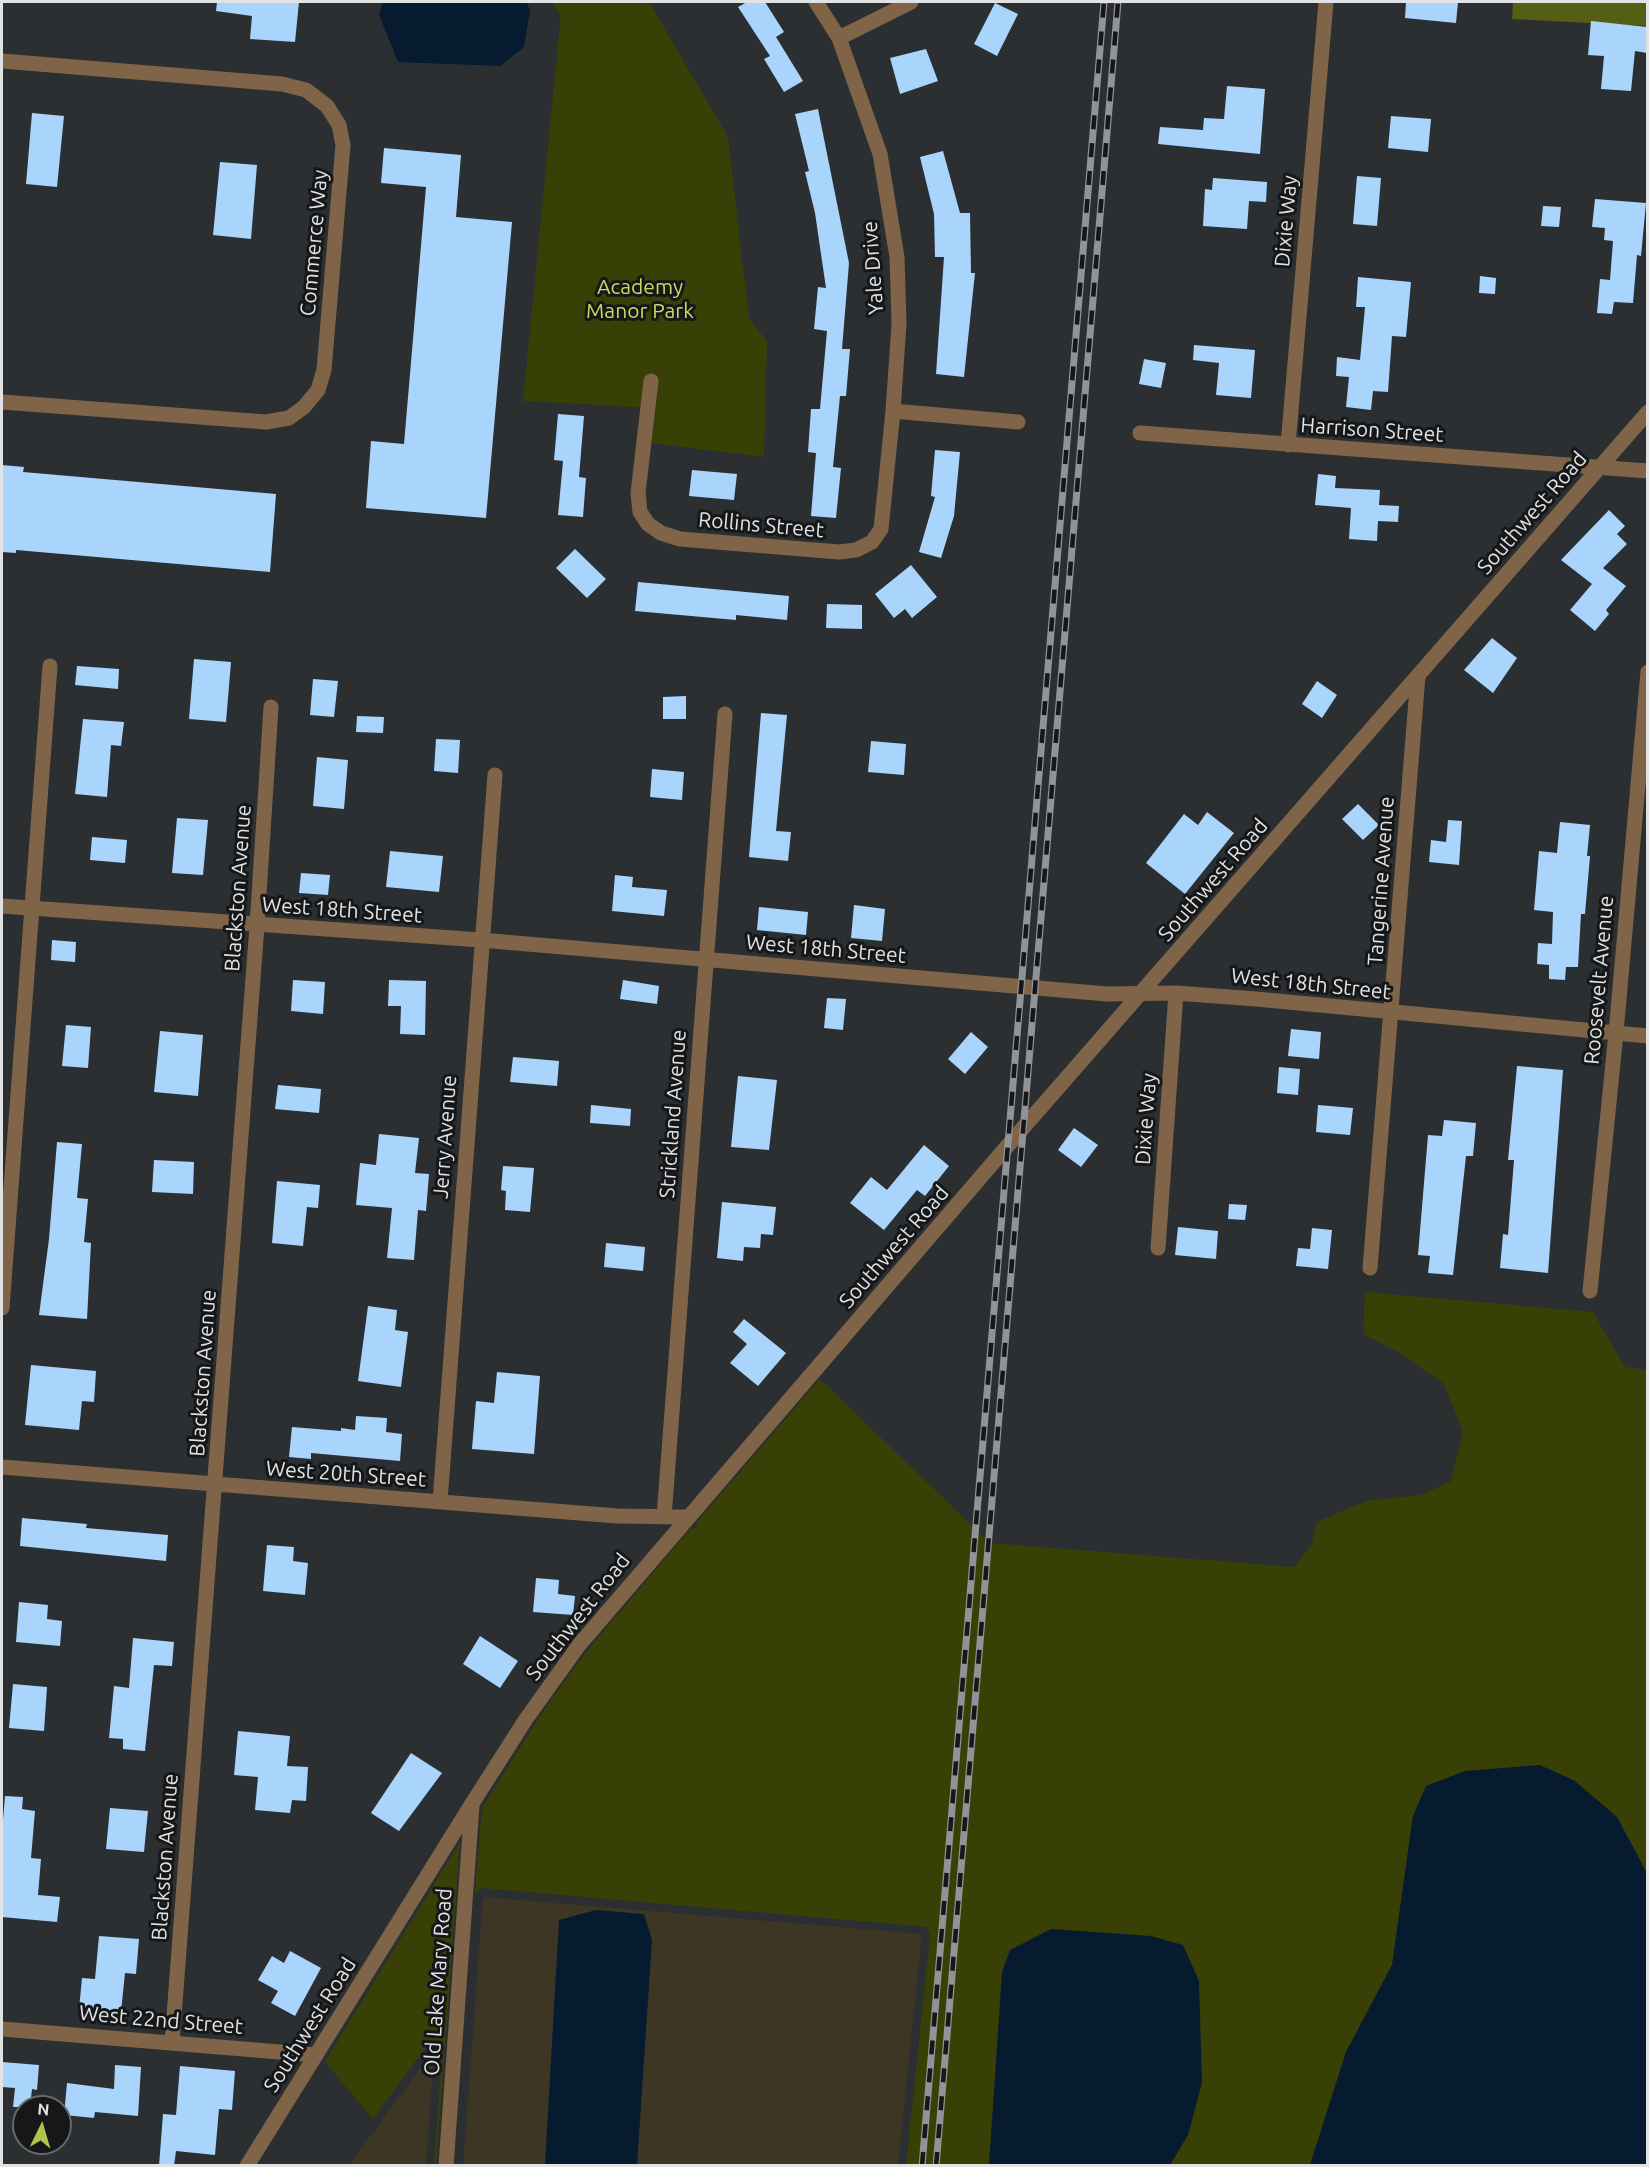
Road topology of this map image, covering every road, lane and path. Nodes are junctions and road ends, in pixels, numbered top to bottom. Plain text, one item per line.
1 (816, 2) edge
2 (911, 2) edge
3 (1326, 2) edge
4 (839, 38) junction
5 (2, 61) edge
6 (651, 381) dead end
7 (2, 402) edge
8 (893, 411) junction
9 (1647, 412) edge
10 (1018, 422) dead end
11 (1140, 433) dead end
12 (1288, 445) junction
13 (1600, 466) junction
14 (1647, 471) edge
15 (872, 542) joint
16 (50, 666) dead end
17 (1647, 672) edge
18 (1418, 675) junction
19 (271, 707) dead end
20 (725, 714) dead end
21 (495, 776) dead end
22 (2, 906) edge
23 (33, 908) junction
24 (257, 926) junction
25 (481, 940) junction
26 (706, 960) junction
27 (1176, 993) junction
28 (1142, 994) junction
29 (1392, 1014) junction
30 (1616, 1033) junction
31 (1647, 1036) edge
32 (1158, 1248) dead end
33 (1371, 1268) dead end
34 (1590, 1291) dead end
35 (2, 1308) edge
36 (2, 1467) edge
37 (215, 1486) junction
38 (440, 1501) junction
39 (664, 1517) junction
40 (687, 1517) junction
41 (473, 1802) junction
42 (2, 2029) edge
43 (172, 2042) junction
44 (316, 2055) junction
45 (247, 2166) edge
46 (446, 2166) edge

1 - 4 street, Yale Drive
2 - 4 street
3 - 12 street, Dixie Way
4 - 8 street, Yale Drive
5 - 7 street, Commerce Way
6 - 15 street, Rollins Street
8 - 10 street
8 - 15 street, Yale Drive
9 - 13 street, Southwest Road
11 - 12 street, Harrison Street
12 - 13 street, Harrison Street
13 - 14 street, Harrison Street
13 - 18 street, Southwest Road
16 - 23 street
17 - 30 street, Roosevelt Avenue
18 - 28 street, Southwest Road
18 - 29 street, Tangerine Avenue
19 - 24 street, Blackston Avenue
20 - 26 street, Strickland Avenue
21 - 25 street, Jerry Avenue
22 - 23 street, West 18th Street
23 - 24 street, West 18th Street
23 - 35 street
24 - 25 street, West 18th Street
24 - 37 street, Blackston Avenue
25 - 26 street, West 18th Street
25 - 38 street, Jerry Avenue
26 - 28 street, West 18th Street
26 - 39 street, Strickland Avenue
27 - 28 street, West 18th Street
27 - 29 street, West 18th Street
27 - 32 street, Dixie Way
28 - 40 street, Southwest Road
29 - 30 street, West 18th Street
29 - 33 street, Tangerine Avenue
30 - 31 street, West 18th Street
30 - 34 street, Roosevelt Avenue
36 - 37 street, West 20th Street
37 - 38 street, West 20th Street
37 - 43 street, Blackston Avenue
38 - 39 street, West 20th Street
39 - 40 street, West 20th Street
40 - 41 street, Southwest Road
41 - 44 street, Southwest Road
41 - 46 street, Old Lake Mary Road
42 - 43 street, West 22nd Street
43 - 44 street, West 22nd Street
44 - 45 street, Southwest Road

